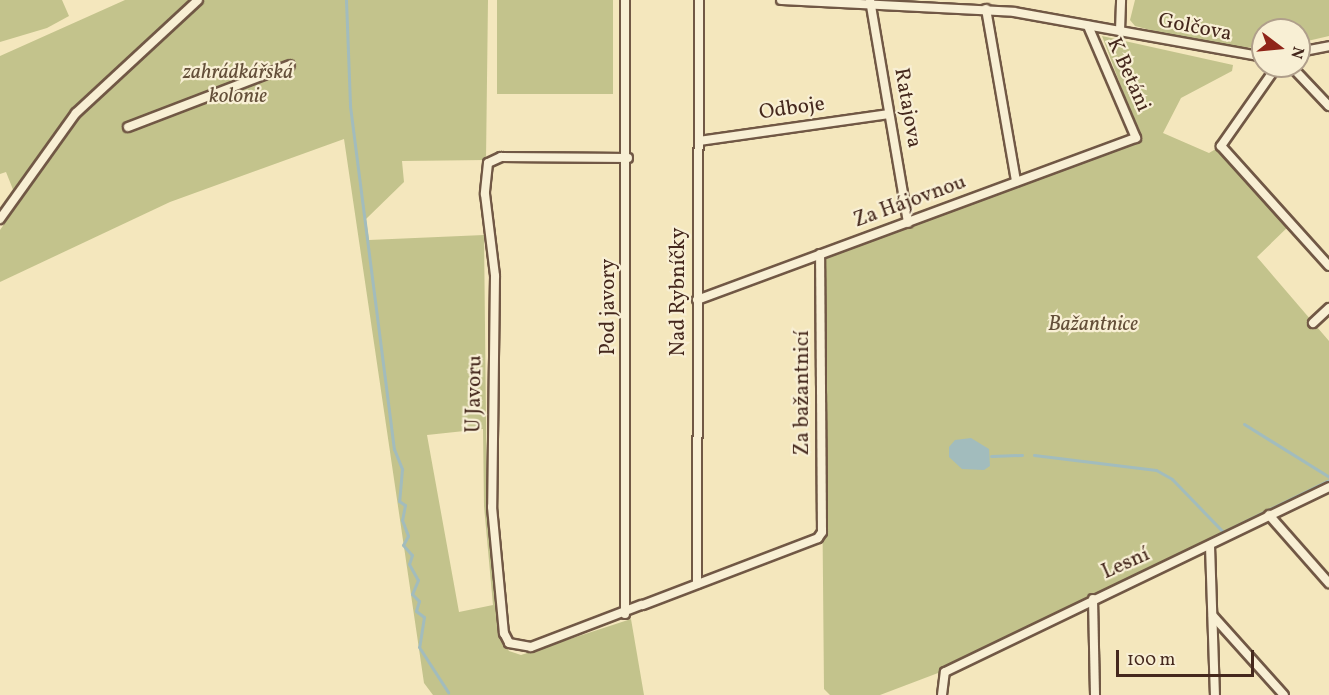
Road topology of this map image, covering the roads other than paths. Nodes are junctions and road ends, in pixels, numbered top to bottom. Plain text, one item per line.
1 (198, 0) edge
2 (626, 0) edge
3 (699, 0) edge
4 (781, 0) edge
5 (1121, 0) edge
6 (870, 2) edge
7 (986, 9) junction
8 (1088, 26) junction
9 (1120, 31) junction
10 (1329, 46) edge
11 (1311, 50) edge
12 (1251, 55) edge
13 (290, 65) dead end
14 (1269, 78) edge
15 (1302, 78) edge
16 (1329, 106) edge
17 (889, 114) junction
18 (128, 127) dead end
19 (1136, 138) joint
20 (699, 141) junction
21 (628, 158) junction
22 (1016, 182) junction
23 (0, 219) edge
24 (908, 223) junction
25 (820, 254) junction
26 (1329, 266) edge
27 (697, 300) junction
28 (1329, 308) edge
29 (1313, 323) dead end
30 (1329, 487) edge
31 (1269, 515) junction
32 (822, 532) joint
33 (1210, 546) junction
34 (1329, 583) edge
35 (697, 584) junction
36 (1093, 599) junction
37 (626, 614) junction
38 (1213, 616) junction
39 (942, 695) edge
40 (1095, 695) edge
41 (1215, 695) edge
42 (1284, 695) edge

1 - 23 street
2 - 21 street, Pod javory
3 - 20 street, Nad Rybníčky
4 - 6 street, Golčova
5 - 9 street, K Betáni
6 - 7 street, Golčova
6 - 17 street, Ratajova
7 - 8 street, Golčova
7 - 22 street
8 - 9 street, Golčova
8 - 19 street, K Betáni
9 - 12 street, Golčova
10 - 11 street
13 - 18 street
14 - 26 street
15 - 16 street
17 - 20 street, Odboje
17 - 24 street, Ratajova
19 - 22 street, Za Hájovnou
20 - 27 street, Nad Rybníčky
21 - 37 street, Pod javory
21 - 37 street, U Javoru
22 - 24 street, Za Hájovnou
24 - 25 street, Za Hájovnou
25 - 27 street, Za Hájovnou
25 - 32 street, Za bažantnicí
27 - 35 street, Nad Rybníčky
28 - 29 street
30 - 31 street, Lesní
31 - 33 street, Lesní
31 - 34 street
32 - 35 street, U Javoru
33 - 36 street, Lesní
33 - 38 street
35 - 37 street, U Javoru
36 - 39 street, Lesní
36 - 40 street
38 - 41 street
38 - 42 street

